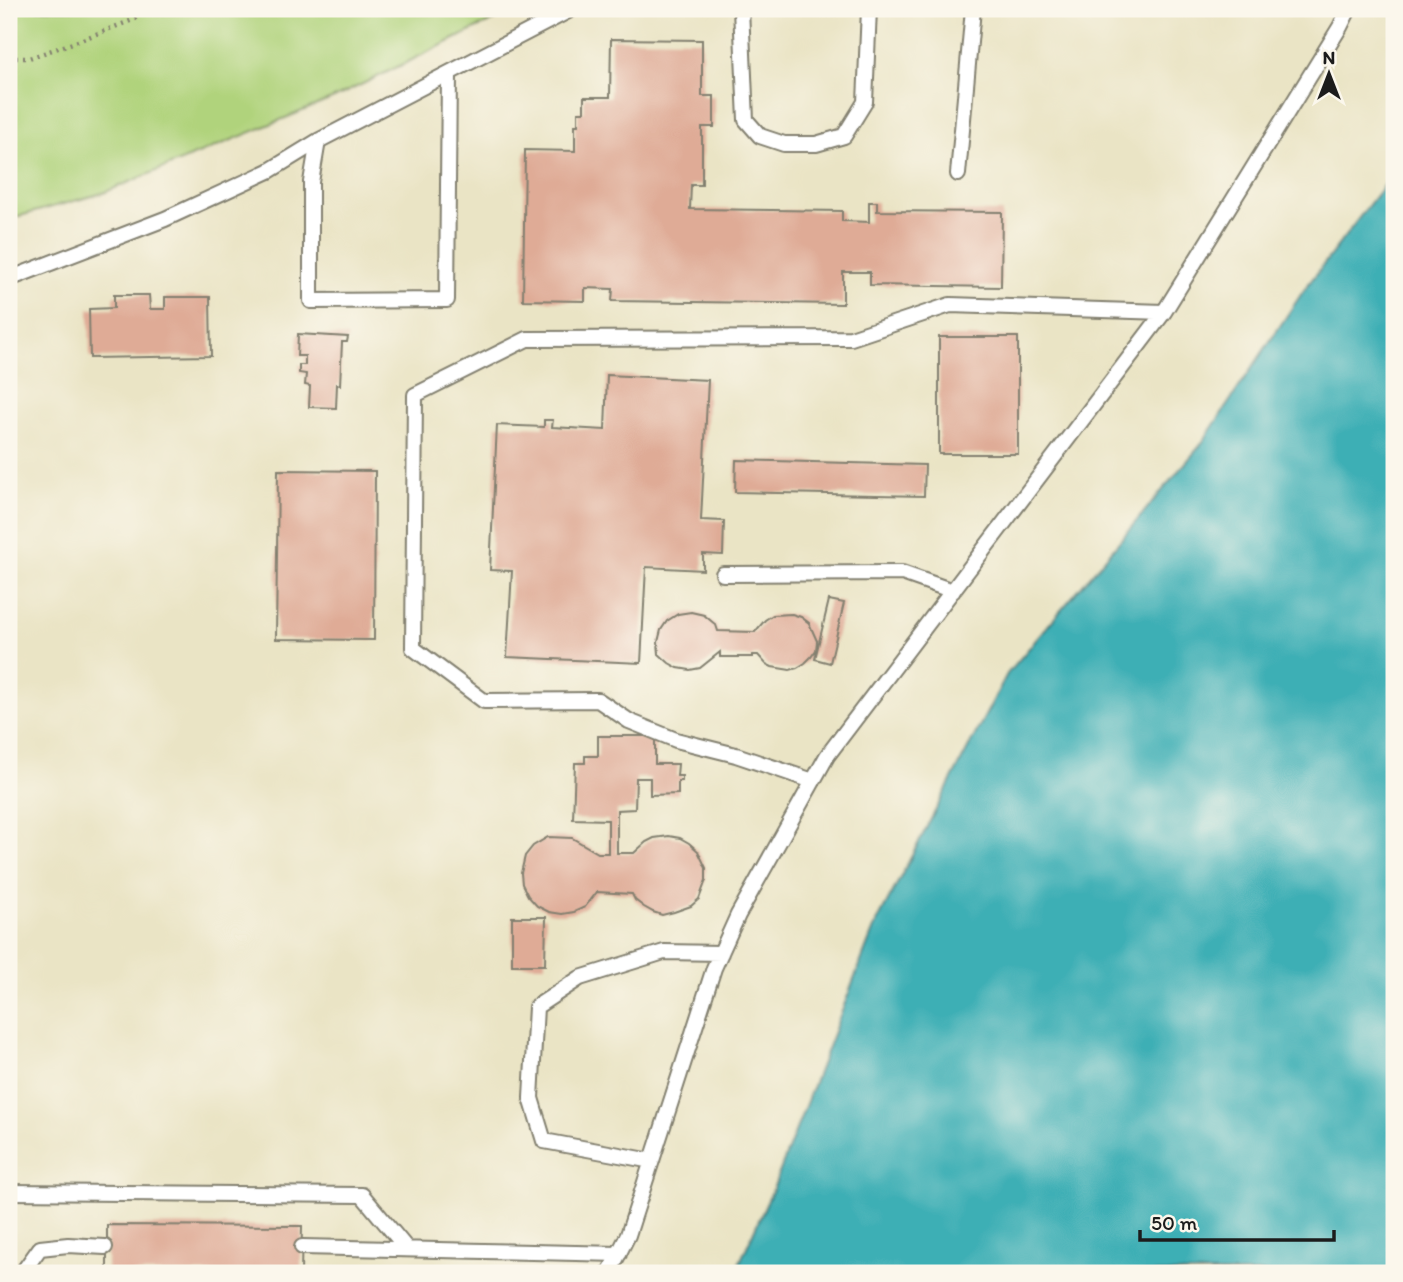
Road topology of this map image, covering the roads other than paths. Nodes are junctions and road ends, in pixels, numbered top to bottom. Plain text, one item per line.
1 (572, 9) edge
2 (741, 9) edge
3 (869, 9) edge
4 (973, 9) edge
5 (1349, 9) edge
6 (449, 73) junction
7 (318, 141) junction
8 (958, 174) dead end
9 (9, 279) edge
10 (1164, 313) junction
11 (723, 574) dead end
12 (953, 591) junction
13 (813, 781) junction
14 (721, 953) junction
15 (652, 1161) junction
16 (9, 1192) edge
17 (105, 1247) dead end
18 (302, 1247) dead end
19 (407, 1249) junction
20 (619, 1254) junction
21 (22, 1273) edge
22 (609, 1273) edge

1 - 6 lane
2 - 3 lane
4 - 8 lane
5 - 10 lane
6 - 7 lane
6 - 7 lane
7 - 9 lane
10 - 12 lane
10 - 13 lane
11 - 12 lane
12 - 13 lane
13 - 14 lane
14 - 15 lane
14 - 15 lane
15 - 20 lane
16 - 19 lane
17 - 21 lane
18 - 19 lane
19 - 20 lane
20 - 22 lane

